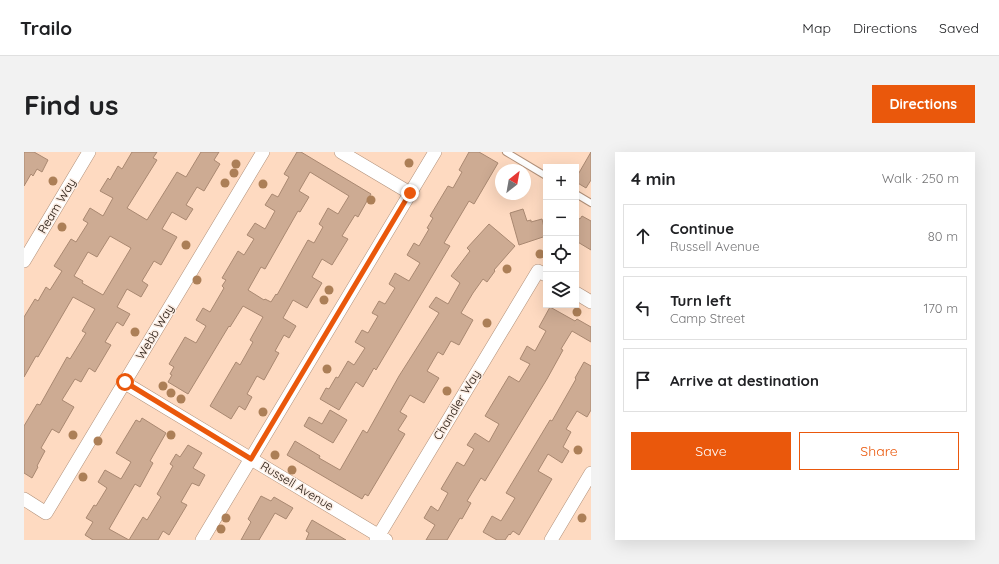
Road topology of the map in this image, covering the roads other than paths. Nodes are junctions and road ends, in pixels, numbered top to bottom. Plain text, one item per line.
1 (89, 152) edge
2 (263, 152) edge
3 (341, 152) edge
4 (435, 152) edge
5 (506, 152) edge
6 (543, 174) edge
7 (410, 193) junction
8 (579, 196) edge
9 (591, 203) edge
10 (24, 261) edge
11 (542, 273) edge
12 (579, 295) edge
13 (591, 302) edge
14 (125, 382) junction
15 (251, 459) junction
16 (591, 473) edge
17 (24, 499) edge
18 (381, 539) edge
19 (202, 540) edge
20 (551, 540) edge

1 - 10 street, Ream Way
2 - 14 street, Webb Way
3 - 7 street
4 - 7 street
5 - 6 lane
7 - 15 street
8 - 9 lane
11 - 18 street, Chandler Way
12 - 13 street
14 - 15 street, Russell Avenue
14 - 17 street, Webb Way
15 - 18 street, Russell Avenue
15 - 19 street
16 - 20 street

